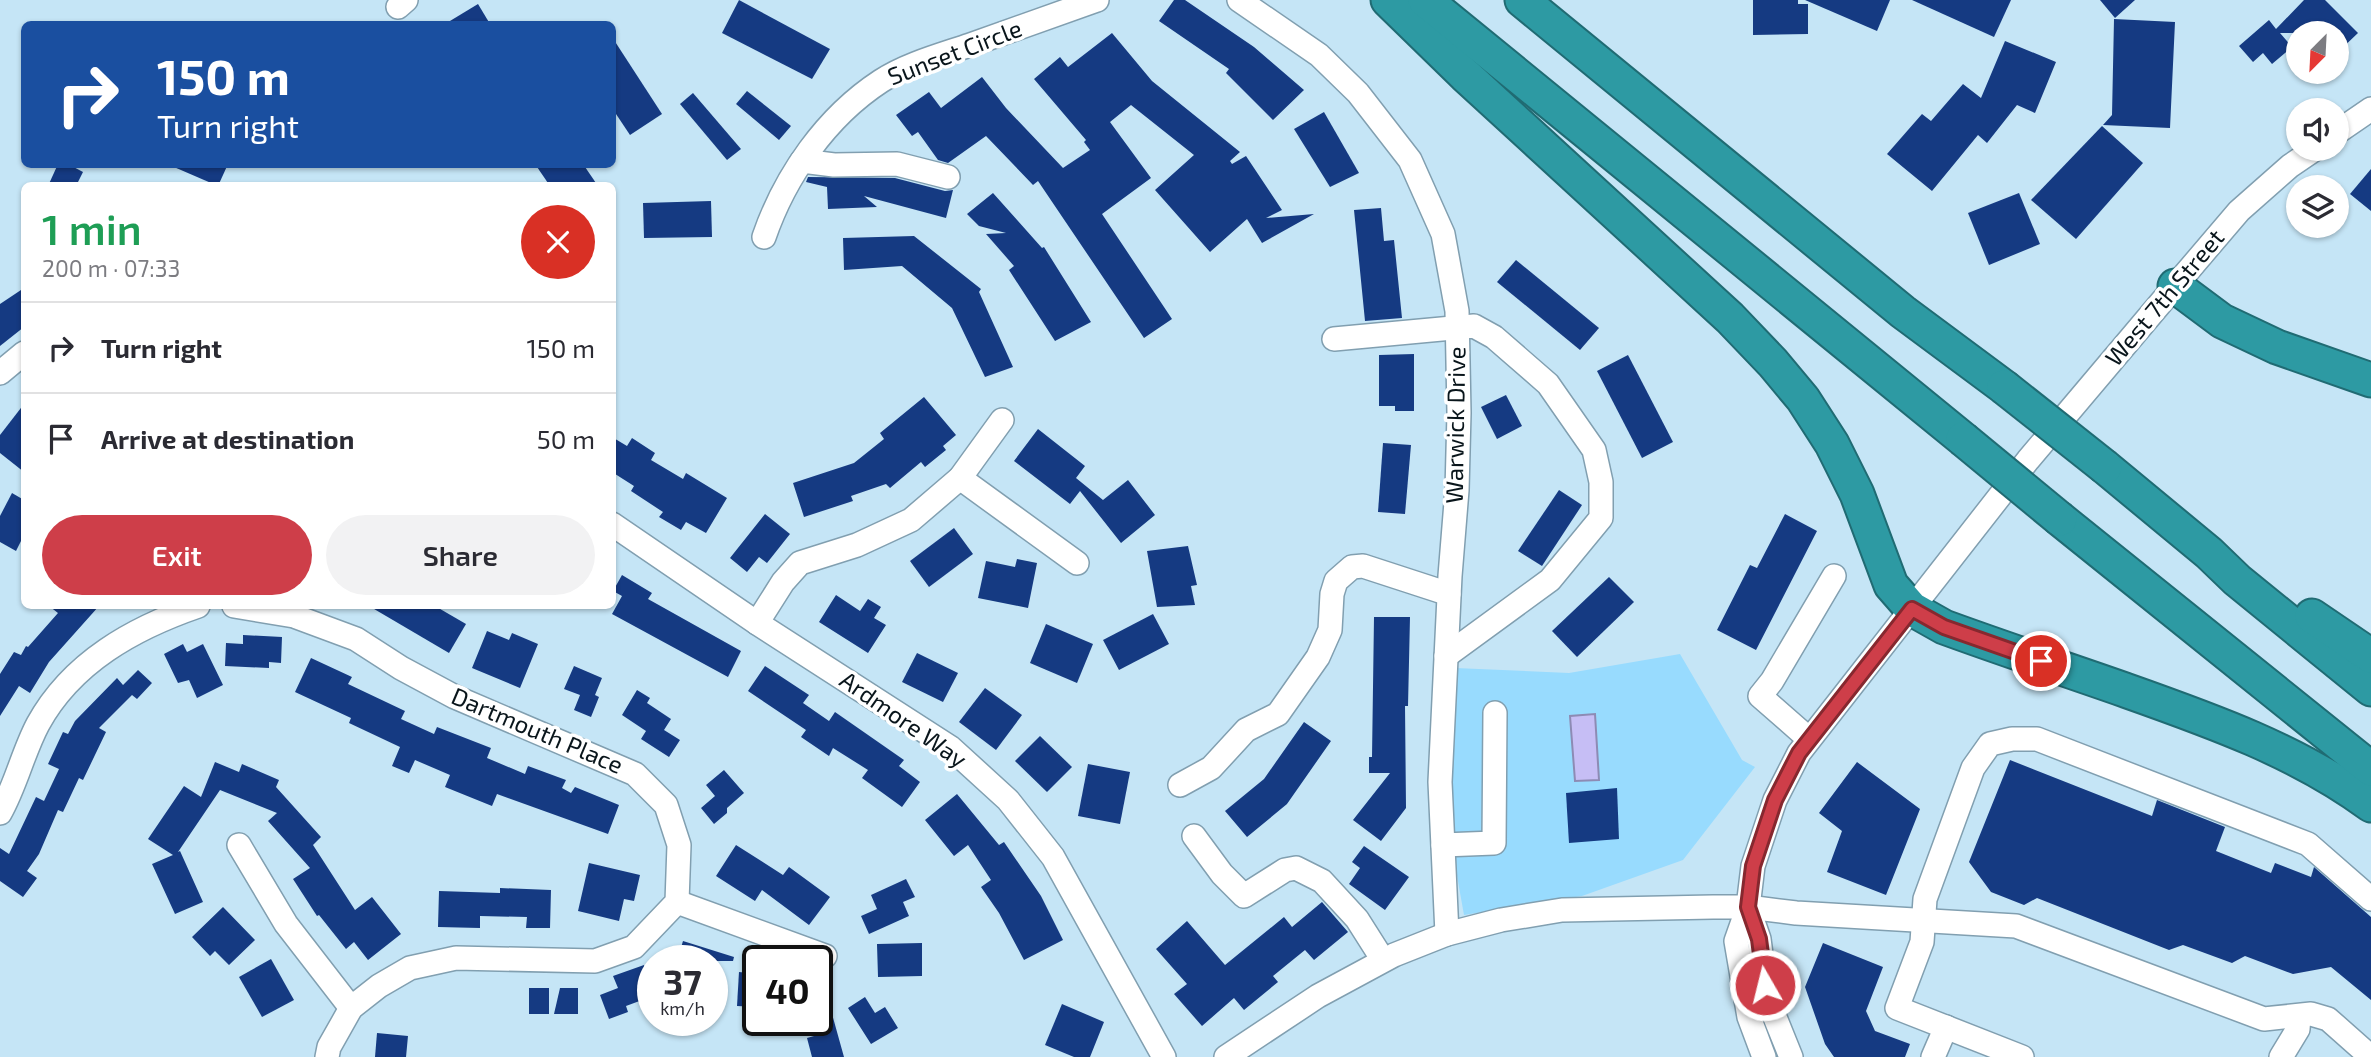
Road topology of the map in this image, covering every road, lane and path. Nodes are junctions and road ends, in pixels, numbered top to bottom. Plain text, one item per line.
1 (1097, 0) edge
2 (1239, 0) edge
3 (1388, 0) edge
4 (1425, 0) edge
5 (1522, 0) edge
6 (2371, 109) edge
7 (2349, 124) edge
8 (802, 161) junction
9 (2297, 161) edge
10 (948, 177) dead end
11 (764, 237) dead end
12 (2175, 286) junction
13 (1457, 328) junction
14 (1334, 339) dead end
15 (21, 356) edge
16 (0, 373) edge
17 (2371, 380) edge
18 (1002, 420) dead end
19 (960, 478) junction
20 (616, 527) edge
21 (2209, 552) junction
22 (1077, 563) dead end
23 (1834, 576) dead end
24 (1449, 594) junction
25 (189, 609) edge
26 (252, 609) edge
27 (1912, 609) junction
28 (757, 623) junction
29 (1446, 656) junction
30 (2371, 656) edge
31 (2371, 689) edge
32 (1495, 713) dead end
33 (1809, 739) junction
34 (2371, 769) edge
35 (1180, 785) dead end
36 (2371, 805) edge
37 (0, 813) edge
38 (1194, 836) dead end
39 (239, 845) dead end
40 (1443, 845) junction
41 (2371, 899) edge
42 (677, 902) junction
43 (1748, 907) junction
44 (1924, 920) junction
45 (1447, 934) junction
46 (795, 945) edge
47 (1383, 960) junction
48 (351, 1009) junction
49 (2298, 1016) junction
50 (1946, 1027) junction
51 (327, 1057) edge
52 (1164, 1057) edge
53 (1226, 1057) edge
54 (1764, 1057) edge
55 (1791, 1057) edge
56 (1933, 1057) edge
57 (2022, 1057) edge
58 (2281, 1057) edge
59 (2371, 1057) edge

1 - 8 street, Sunset Circle
2 - 13 street, Warwick Drive
3 - 27 highway
4 - 34 highway, bridge
5 - 21 highway, bridge
6 - 7 street
8 - 10 street
8 - 11 street, Sunset Circle
9 - 12 street, West 7th Street
12 - 17 highway
12 - 27 street, West 7th Street
13 - 14 street
13 - 24 street, Warwick Drive
13 - 29 street
15 - 16 street
18 - 19 street
19 - 22 street
19 - 28 street
20 - 28 street, Ardmore Way
21 - 30 highway
21 - 31 highway
23 - 33 street
24 - 29 street, Warwick Drive
24 - 35 street
25 - 37 street
26 - 42 street, Dartmouth Place
27 - 33 street, West 7th Street
27 - 36 highway
28 - 52 street, Ardmore Way
29 - 40 street, Warwick Drive
32 - 40 street
33 - 43 street, West 7th Street
38 - 47 street
39 - 48 street
40 - 45 street, Warwick Drive
41 - 44 street
42 - 46 street
42 - 48 street
43 - 44 street
43 - 45 street
43 - 54 street
43 - 55 street
44 - 49 street
44 - 50 street
45 - 47 street
47 - 53 street
48 - 51 street
49 - 58 street
49 - 59 street
50 - 56 street
50 - 57 street

